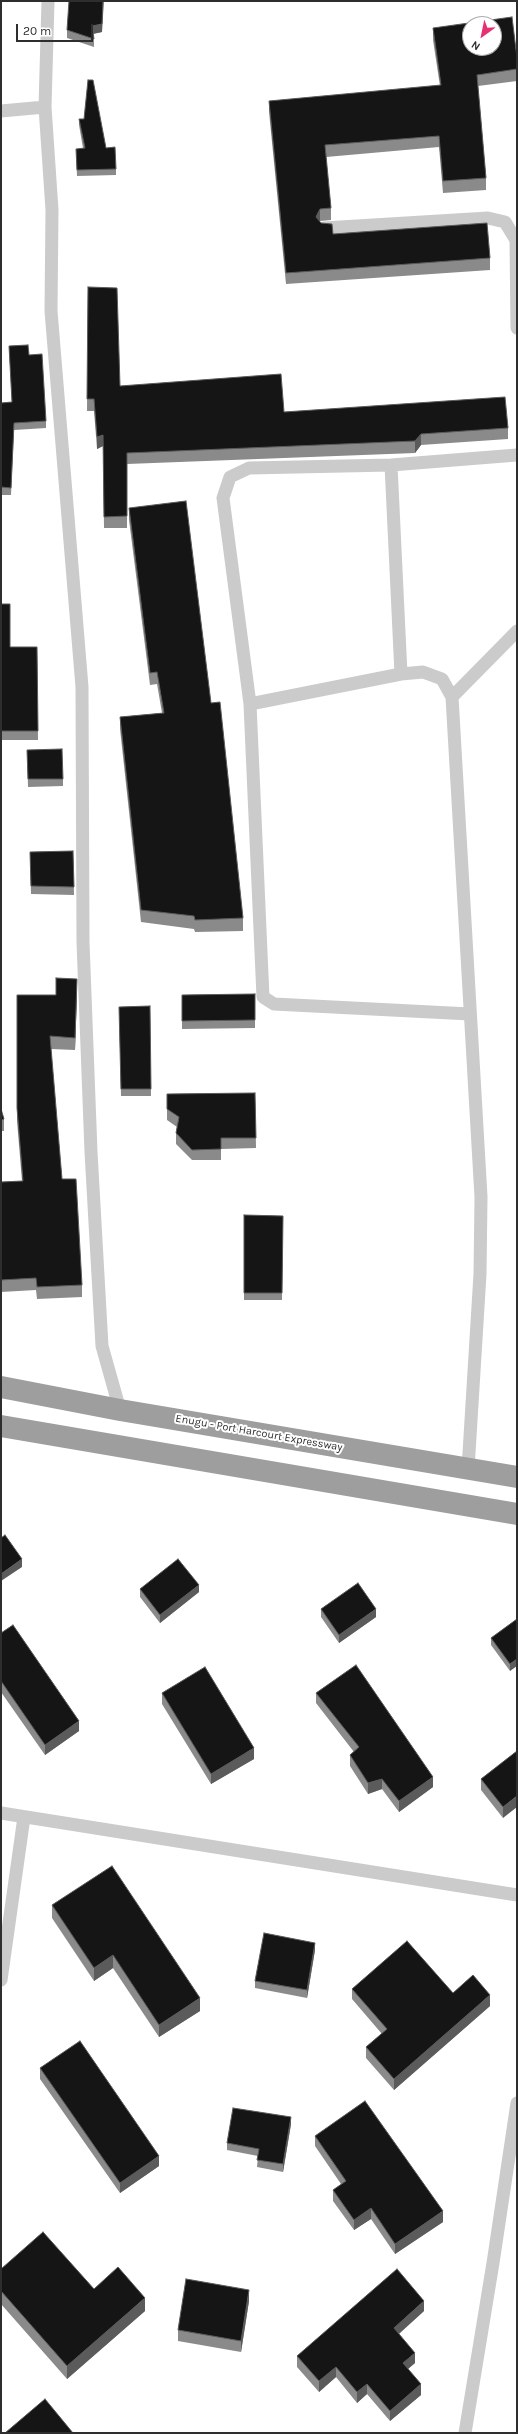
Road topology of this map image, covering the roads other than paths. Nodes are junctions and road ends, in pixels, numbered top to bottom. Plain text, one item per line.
1 (48, 1) edge
2 (45, 107) junction
3 (1, 111) edge
4 (324, 228) edge
5 (517, 328) edge
6 (517, 455) edge
7 (391, 465) junction
8 (517, 631) edge
9 (401, 674) junction
10 (452, 697) junction
11 (250, 704) junction
12 (470, 1014) junction
13 (1, 1387) edge
14 (120, 1410) junction
15 (1, 1426) edge
16 (468, 1469) junction
17 (517, 1477) edge
18 (517, 1514) edge
19 (1, 1813) edge
20 (24, 1817) junction
21 (517, 1895) edge
22 (1, 1980) edge
23 (517, 2103) edge
24 (465, 2433) edge

1 - 2 lane
2 - 3 lane
2 - 14 lane
4 - 5 lane
6 - 7 lane
7 - 9 lane
7 - 11 lane
8 - 10 lane
9 - 10 lane
9 - 11 lane
10 - 12 lane
11 - 12 lane
12 - 16 lane
13 - 14 highway, Enugu - Port Harcourt Expressway
14 - 16 highway, Enugu - Port Harcourt Expressway
15 - 18 highway
16 - 17 highway, Enugu - Port Harcourt Expressway
19 - 20 lane
20 - 21 lane
20 - 22 lane
23 - 24 lane

